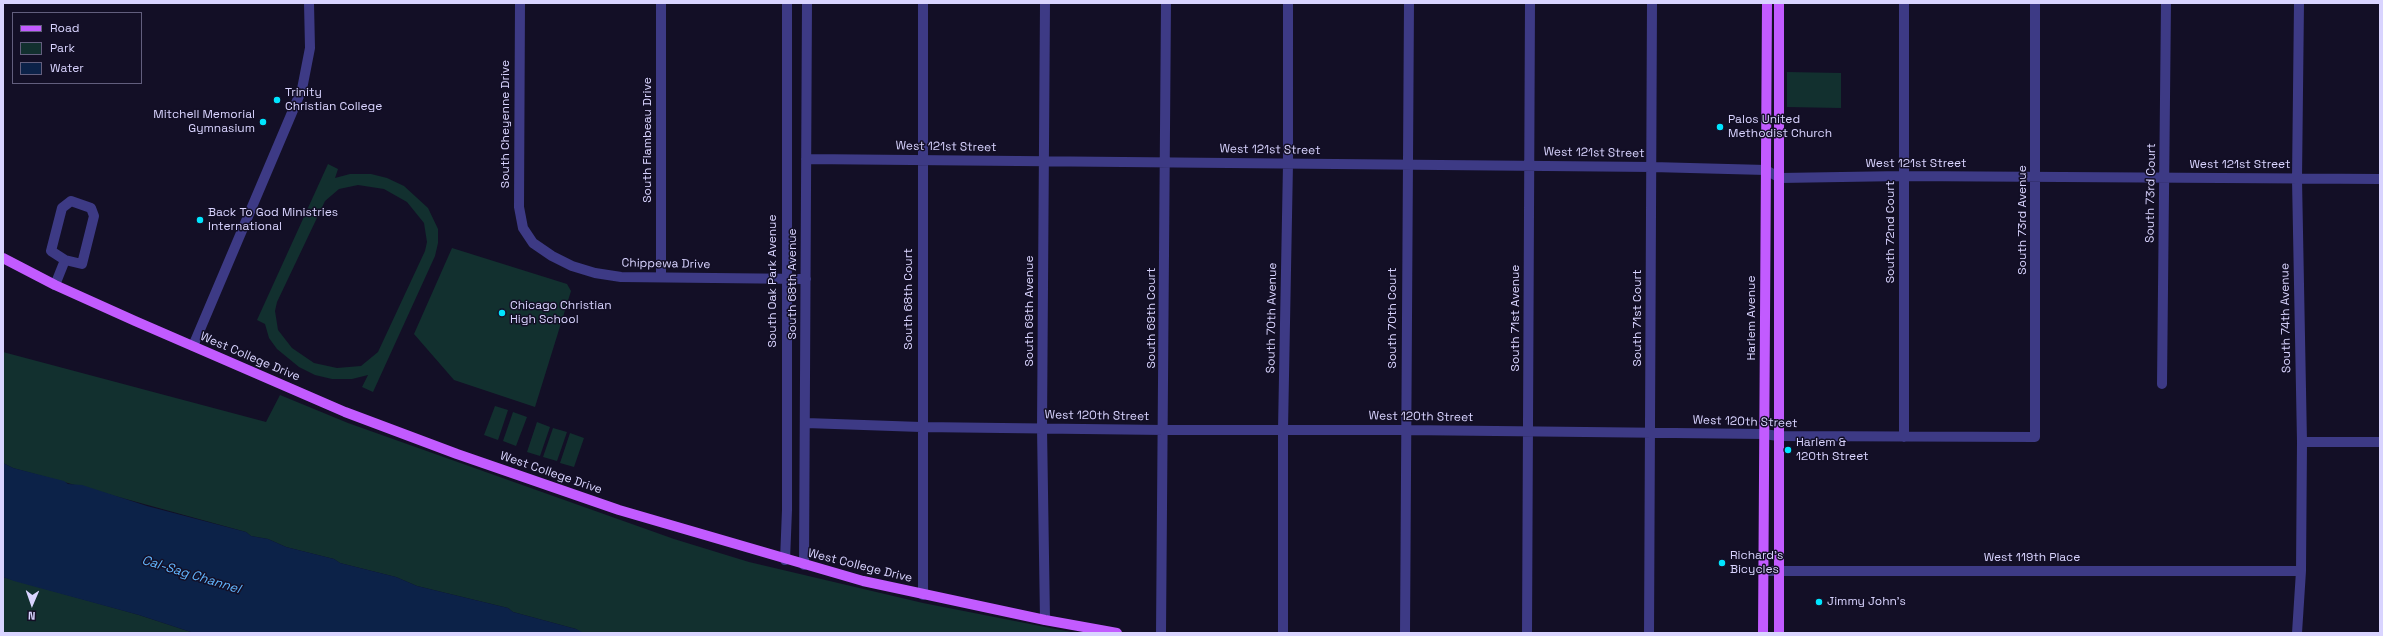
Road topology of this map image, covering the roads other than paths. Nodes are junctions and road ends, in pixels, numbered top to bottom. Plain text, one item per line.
1 (309, 3) edge
2 (520, 3) edge
3 (661, 3) edge
4 (788, 3) edge
5 (807, 3) edge
6 (923, 3) edge
7 (1044, 3) edge
8 (1166, 3) edge
9 (1288, 3) edge
10 (1409, 3) edge
11 (1530, 3) edge
12 (1652, 3) edge
13 (1767, 3) edge
14 (1779, 3) edge
15 (1904, 3) edge
16 (2035, 3) edge
17 (2166, 3) edge
18 (2299, 3) edge
19 (806, 159) junction
20 (923, 160) junction
21 (1044, 161) junction
22 (1165, 162) junction
23 (1288, 164) junction
24 (1407, 165) junction
25 (1529, 166) junction
26 (1652, 167) junction
27 (1766, 170) junction
28 (1904, 176) junction
29 (2036, 177) junction
30 (1780, 178) junction
31 (2165, 178) junction
32 (2297, 179) junction
33 (2380, 179) edge
34 (533, 243) joint
35 (3, 258) edge
36 (65, 260) junction
37 (661, 277) junction
38 (786, 279) junction
39 (806, 279) junction
40 (55, 284) junction
41 (193, 346) junction
42 (2162, 384) dead end
43 (806, 422) junction
44 (921, 427) junction
45 (1042, 428) junction
46 (1283, 429) junction
47 (1164, 430) junction
48 (1406, 430) junction
49 (1529, 433) junction
50 (1650, 433) junction
51 (1764, 434) junction
52 (1778, 436) junction
53 (1904, 437) junction
54 (2035, 437) joint
55 (2302, 442) junction
56 (2380, 442) edge
57 (784, 560) junction
58 (804, 566) junction
59 (1763, 571) junction
60 (1779, 571) junction
61 (2301, 571) junction
62 (923, 595) junction
63 (1044, 620) junction
64 (1117, 633) edge
65 (1161, 633) edge
66 (1284, 633) edge
67 (1405, 633) edge
68 (1527, 633) edge
69 (1649, 633) edge
70 (1763, 633) edge
71 (1779, 633) edge
72 (2297, 633) edge

1 - 41 street
2 - 34 street, South Cheyenne Drive
3 - 37 street, South Flambeau Drive
4 - 38 street, South Oak Park Avenue
5 - 19 street, South 68th Avenue
6 - 20 street, South 68th Court
7 - 21 street, South 69th Avenue
8 - 22 street, South 69th Court
9 - 23 street, South 70th Avenue
10 - 24 street, South 70th Court
11 - 25 street, South 71st Avenue
12 - 26 street, South 71st Court
13 - 27 main road, Harlem Avenue
14 - 30 main road
15 - 28 street, South 72nd Court
16 - 29 street, South 73rd Avenue
17 - 31 street, South 73rd Court
18 - 32 street, South 74th Avenue
19 - 20 street, West 121st Street
19 - 39 street, South 68th Avenue
20 - 21 street, West 121st Street
20 - 44 street, South 68th Court
21 - 22 street, West 121st Street
21 - 45 street, South 69th Avenue
22 - 23 street, West 121st Street
22 - 47 street, South 69th Court
23 - 24 street, West 121st Street
23 - 46 street, South 70th Avenue
24 - 25 street, West 121st Street
24 - 48 street, South 70th Court
25 - 26 street, West 121st Street
25 - 49 street, South 71st Avenue
26 - 27 street, West 121st Street
26 - 50 street, South 71st Court
27 - 30 street, West 121st Street
27 - 51 main road, Harlem Avenue
28 - 29 street, West 121st Street
28 - 30 street, West 121st Street
28 - 53 street, South 72nd Court
29 - 31 street, West 121st Street
29 - 54 street, South 73rd Avenue
30 - 52 main road
31 - 32 street, West 121st Street
31 - 42 street, South 73rd Court
32 - 33 street, West 121st Street
32 - 55 street, South 74th Avenue
34 - 37 street, Chippewa Drive
35 - 40 main road, West College Drive
36 - 36 street
36 - 40 street
37 - 38 street, Chippewa Drive
38 - 39 street, Chippewa Drive
38 - 57 street, South Oak Park Avenue
39 - 43 street, South 68th Avenue
40 - 41 main road, West College Drive
41 - 57 main road, West College Drive
43 - 44 street, West 120th Street
43 - 58 street, South 68th Avenue
44 - 45 street, West 120th Street
44 - 62 street, South 68th Court
45 - 47 street, West 120th Street
45 - 63 street, South 69th Avenue
46 - 47 street, West 120th Street
46 - 48 street, West 120th Street
46 - 66 street, South 70th Avenue
47 - 65 street, South 69th Court
48 - 49 street, West 120th Street
48 - 67 street, South 70th Court
49 - 50 street, West 120th Street
49 - 68 street, South 71st Avenue
50 - 51 street, West 120th Street
50 - 69 street, South 71st Court
51 - 52 street, West 120th Street
51 - 59 main road, Harlem Avenue
52 - 53 street, West 120th Street
52 - 60 main road
53 - 54 street, West 120th Street
55 - 56 street
55 - 61 street, South 74th Avenue
57 - 58 main road, West College Drive
58 - 62 main road, West College Drive
59 - 60 street, West 119th Place
59 - 70 main road, Harlem Avenue
60 - 61 street, West 119th Place
60 - 71 main road
61 - 72 street, South 74th Avenue
62 - 63 main road, West College Drive
63 - 64 main road, West College Drive

